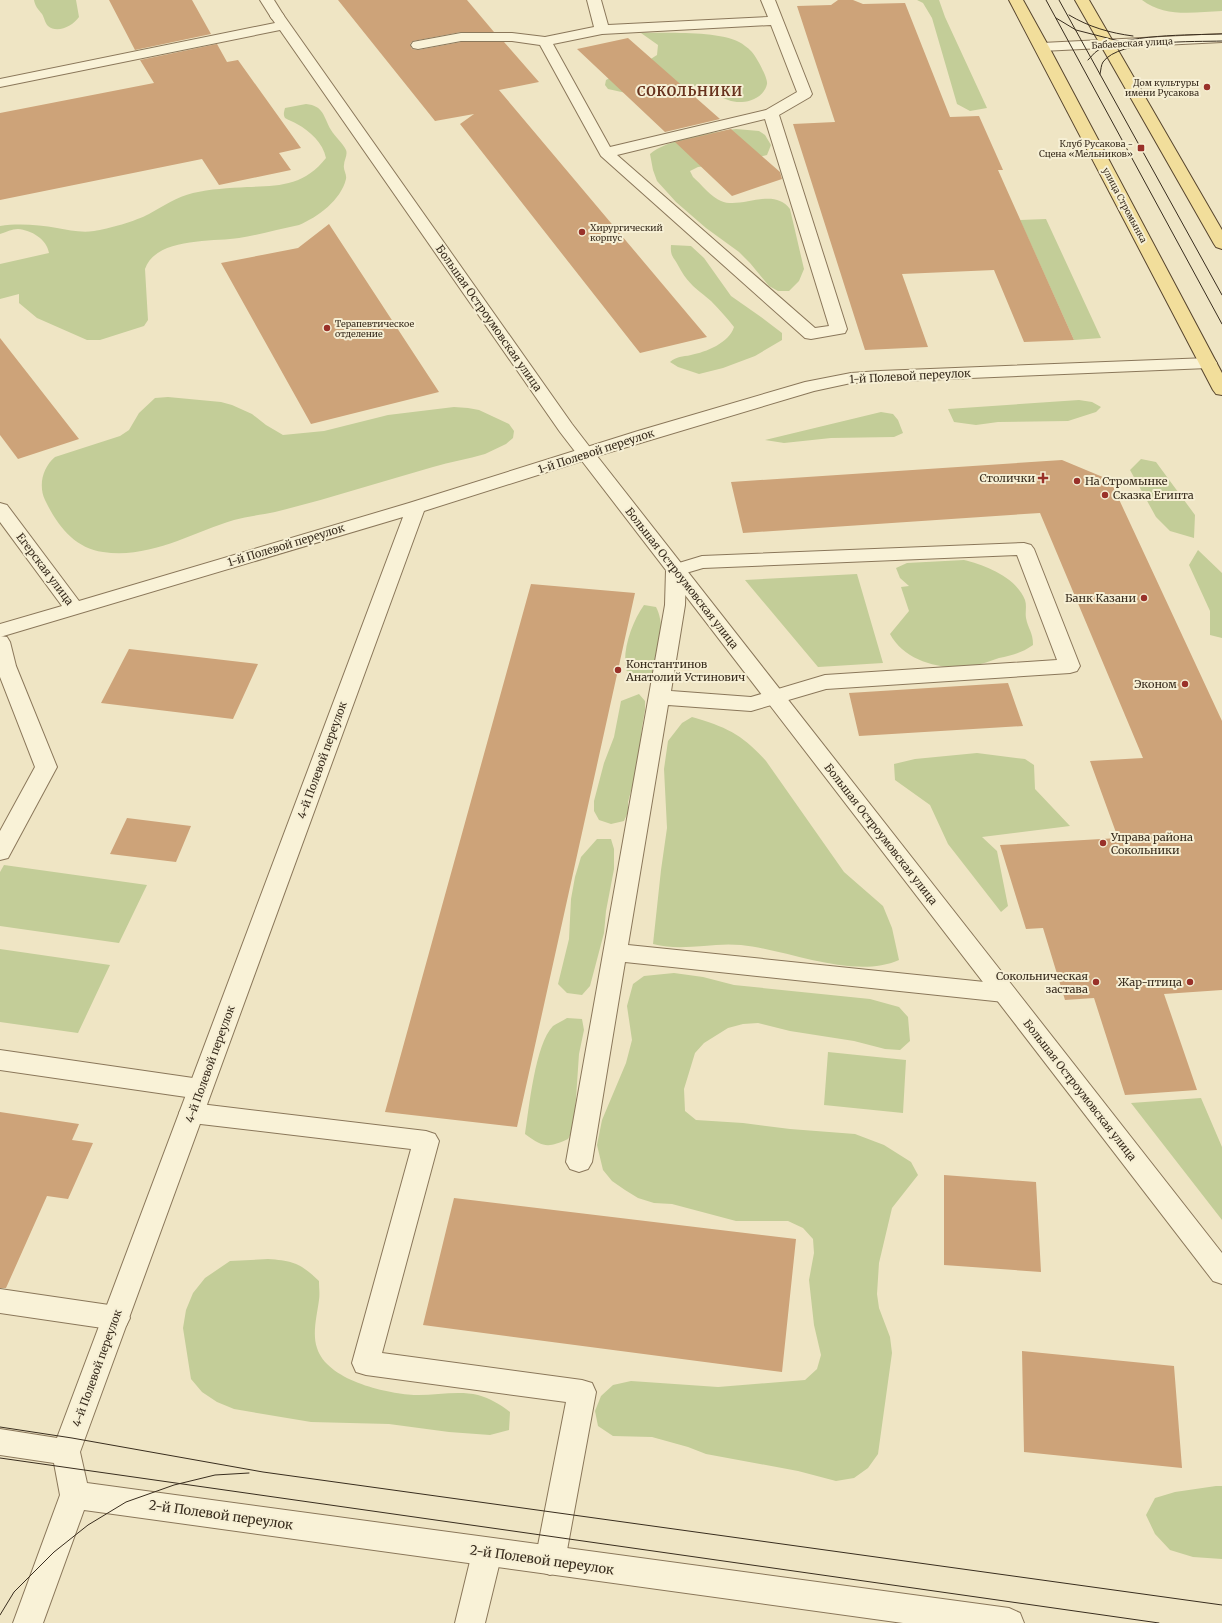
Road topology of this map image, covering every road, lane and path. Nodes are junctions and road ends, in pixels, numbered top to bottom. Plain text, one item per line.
1 (267, 0) edge
2 (594, 0) edge
3 (768, 0) edge
4 (1016, 0) edge
5 (1082, 0) edge
6 (280, 21) junction
7 (775, 21) junction
8 (602, 30) junction
9 (1222, 38) edge
10 (545, 41) junction
11 (1108, 44) junction
12 (418, 45) dead end
13 (1042, 47) junction
14 (0, 83) edge
15 (771, 113) junction
16 (606, 153) junction
17 (1222, 244) edge
18 (1208, 362) junction
19 (1222, 390) edge
20 (586, 454) junction
21 (416, 507) junction
22 (0, 509) edge
23 (676, 570) junction
24 (75, 609) junction
25 (0, 631) edge
26 (0, 642) edge
27 (659, 697) junction
28 (776, 698) junction
29 (0, 852) edge
30 (616, 952) junction
31 (1004, 993) junction
32 (0, 1060) edge
33 (200, 1088) junction
34 (192, 1113) junction
35 (579, 1162) dead end
36 (1222, 1273) edge
37 (0, 1301) edge
38 (116, 1318) junction
39 (0, 1442) edge
40 (66, 1452) junction
41 (75, 1495) junction
42 (487, 1553) junction
43 (550, 1561) junction
44 (926, 1617) edge
45 (28, 1623) edge
46 (470, 1623) edge
47 (1009, 1623) edge

1 - 6 street, Большая Остроумовская улица
2 - 8 street
3 - 7 street
4 - 13 main road, улица Стромынка
5 - 11 main road
6 - 14 street
6 - 20 street, Большая Остроумовская улица
7 - 8 street
7 - 15 street
8 - 10 street
9 - 11 street, Бабаевская улица
10 - 12 street
10 - 16 street
11 - 13 street, Бабаевская улица
11 - 17 main road
13 - 18 main road, улица Стромынка
15 - 16 street
15 - 16 street
18 - 19 main road, улица Стромынка
18 - 20 street, 1-й Полевой переулок
20 - 21 street, 1-й Полевой переулок
20 - 23 street, Большая Остроумовская улица
21 - 24 street, 1-й Полевой переулок
21 - 33 street, 4-й Полевой переулок
22 - 24 street, Егерская улица
23 - 27 street
23 - 28 street, Большая Остроумовская улица
23 - 28 street
24 - 25 street, 1-й Полевой переулок
26 - 29 street
27 - 28 street
27 - 30 street
28 - 31 street, Большая Остроумовская улица
30 - 31 street
30 - 35 street
31 - 36 street, Большая Остроумовская улица
32 - 33 street
33 - 34 street, 4-й Полевой переулок
34 - 38 street, 4-й Полевой переулок
34 - 43 street
37 - 38 street
38 - 40 street, 4-й Полевой переулок
39 - 40 street
40 - 41 street
41 - 42 street, 2-й Полевой переулок
41 - 45 street
42 - 43 street, 2-й Полевой переулок
42 - 46 street
43 - 44 street, 2-й Полевой переулок
44 - 47 street, 2-й Полевой переулок

